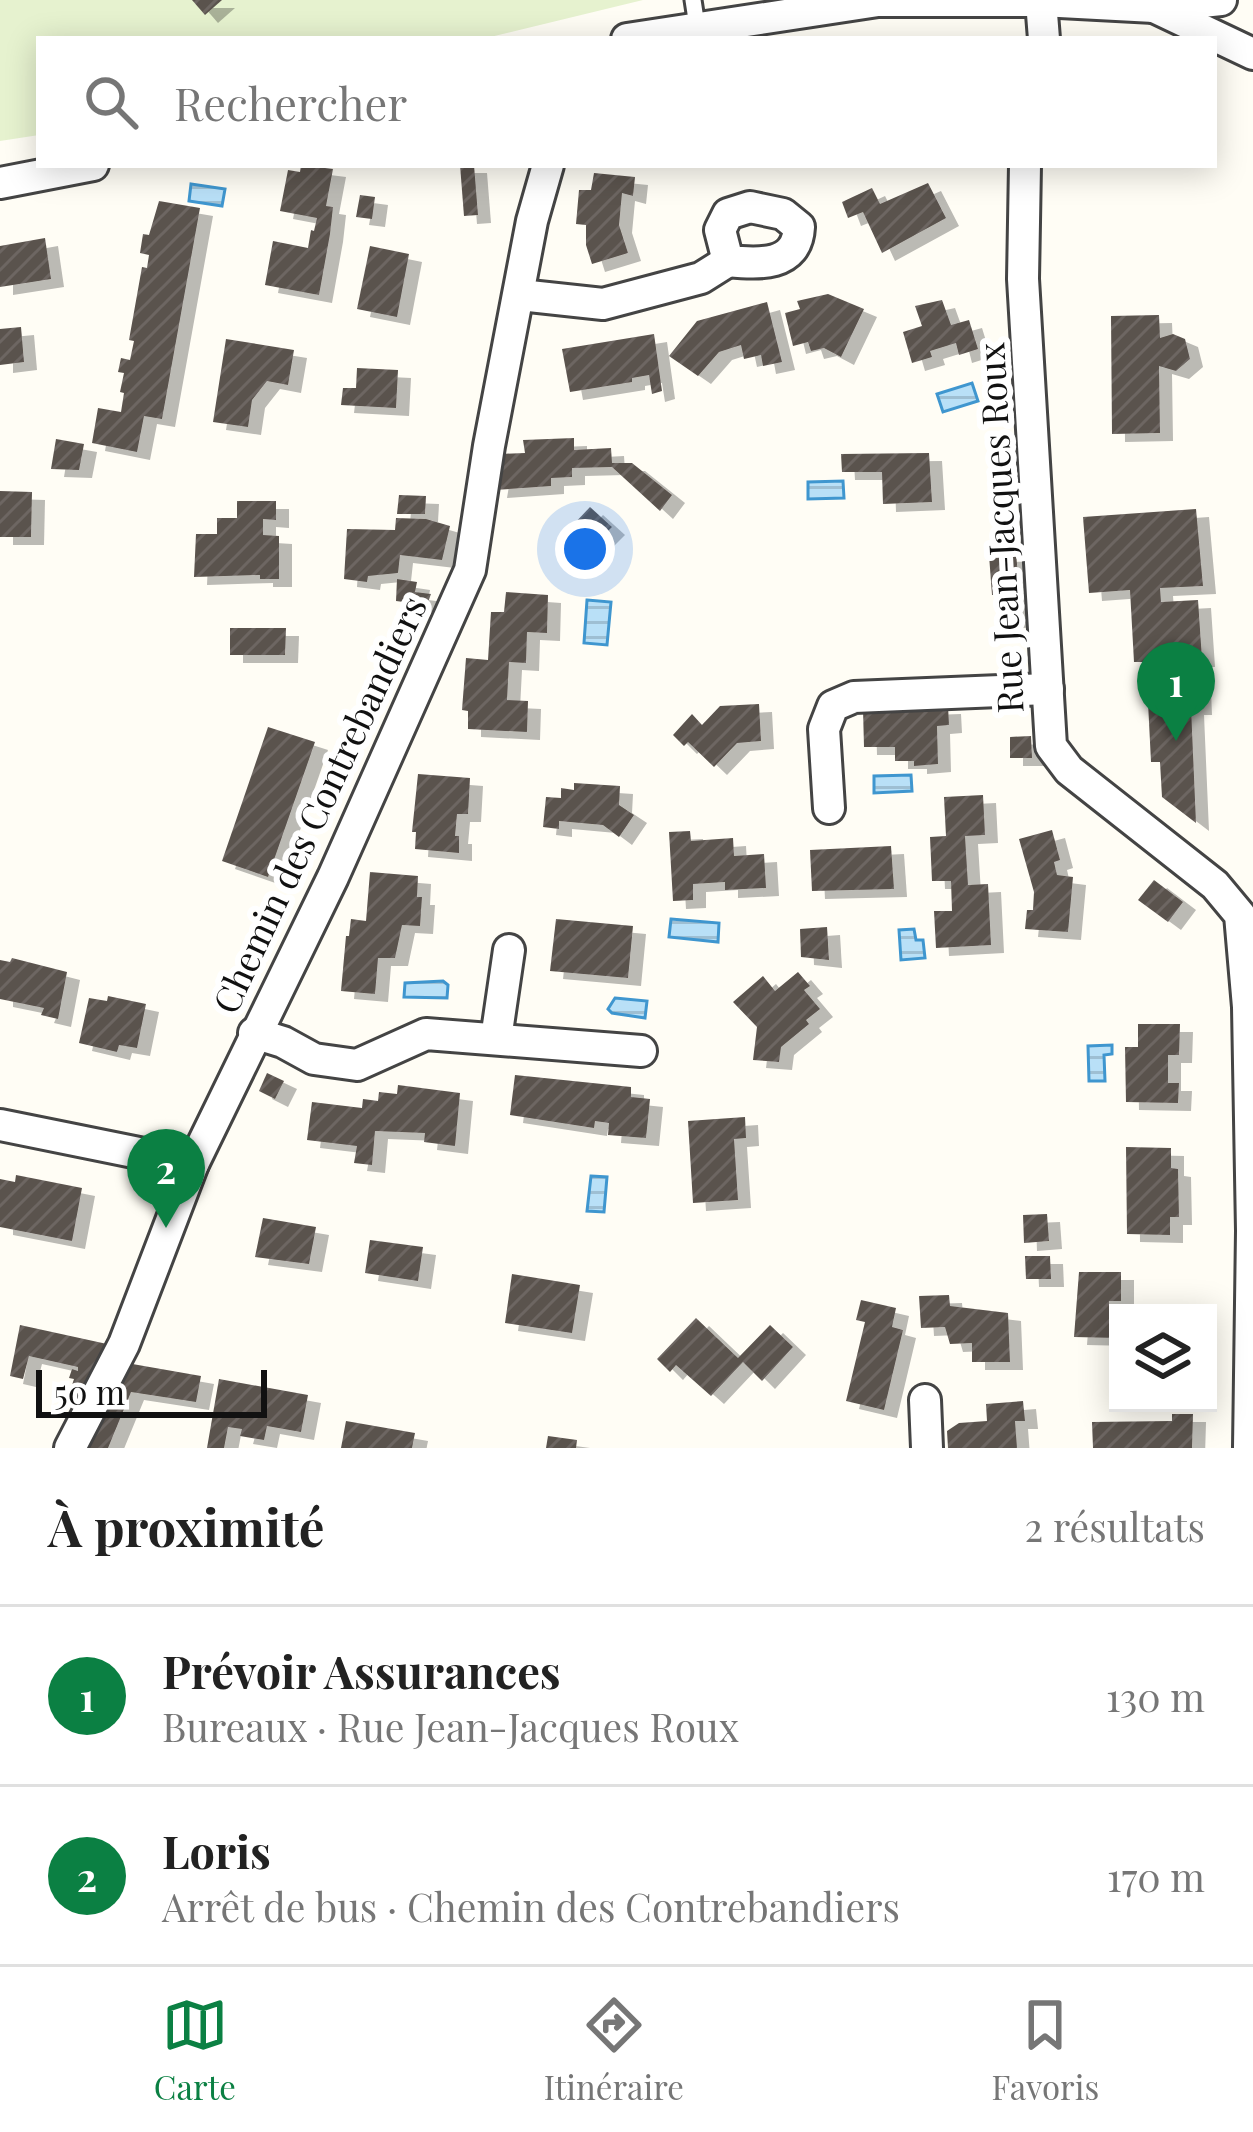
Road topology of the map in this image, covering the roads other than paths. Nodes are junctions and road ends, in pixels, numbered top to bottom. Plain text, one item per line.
1 (1221, 0) edge
2 (1041, 2) edge
3 (1154, 4) edge
4 (695, 13) edge
5 (635, 36) edge
6 (1044, 36) edge
7 (1253, 54) edge
8 (78, 168) edge
9 (547, 168) edge
10 (1024, 168) edge
11 (0, 183) edge
12 (728, 262) dead end
13 (520, 295) junction
14 (1048, 689) junction
15 (830, 808) dead end
16 (509, 950) dead end
17 (254, 1033) junction
18 (496, 1040) junction
19 (641, 1051) dead end
20 (0, 1125) edge
21 (194, 1164) junction
22 (925, 1400) dead end
23 (70, 1448) edge
24 (927, 1448) edge
25 (1249, 1448) edge

1 - 3 street
2 - 3 street
2 - 4 street
2 - 6 street
3 - 7 street
4 - 5 street
8 - 11 street
9 - 13 street, Chemin des Contrebandiers
10 - 14 street, Rue Jean-Jacques Roux
12 - 13 street
13 - 17 street, Chemin des Contrebandiers
14 - 15 street
14 - 25 street, Rue Jean-Jacques Roux
16 - 18 street
17 - 18 street
17 - 21 street, Chemin des Contrebandiers
18 - 19 street
20 - 21 street
21 - 23 street, Chemin des Contrebandiers
22 - 24 street

